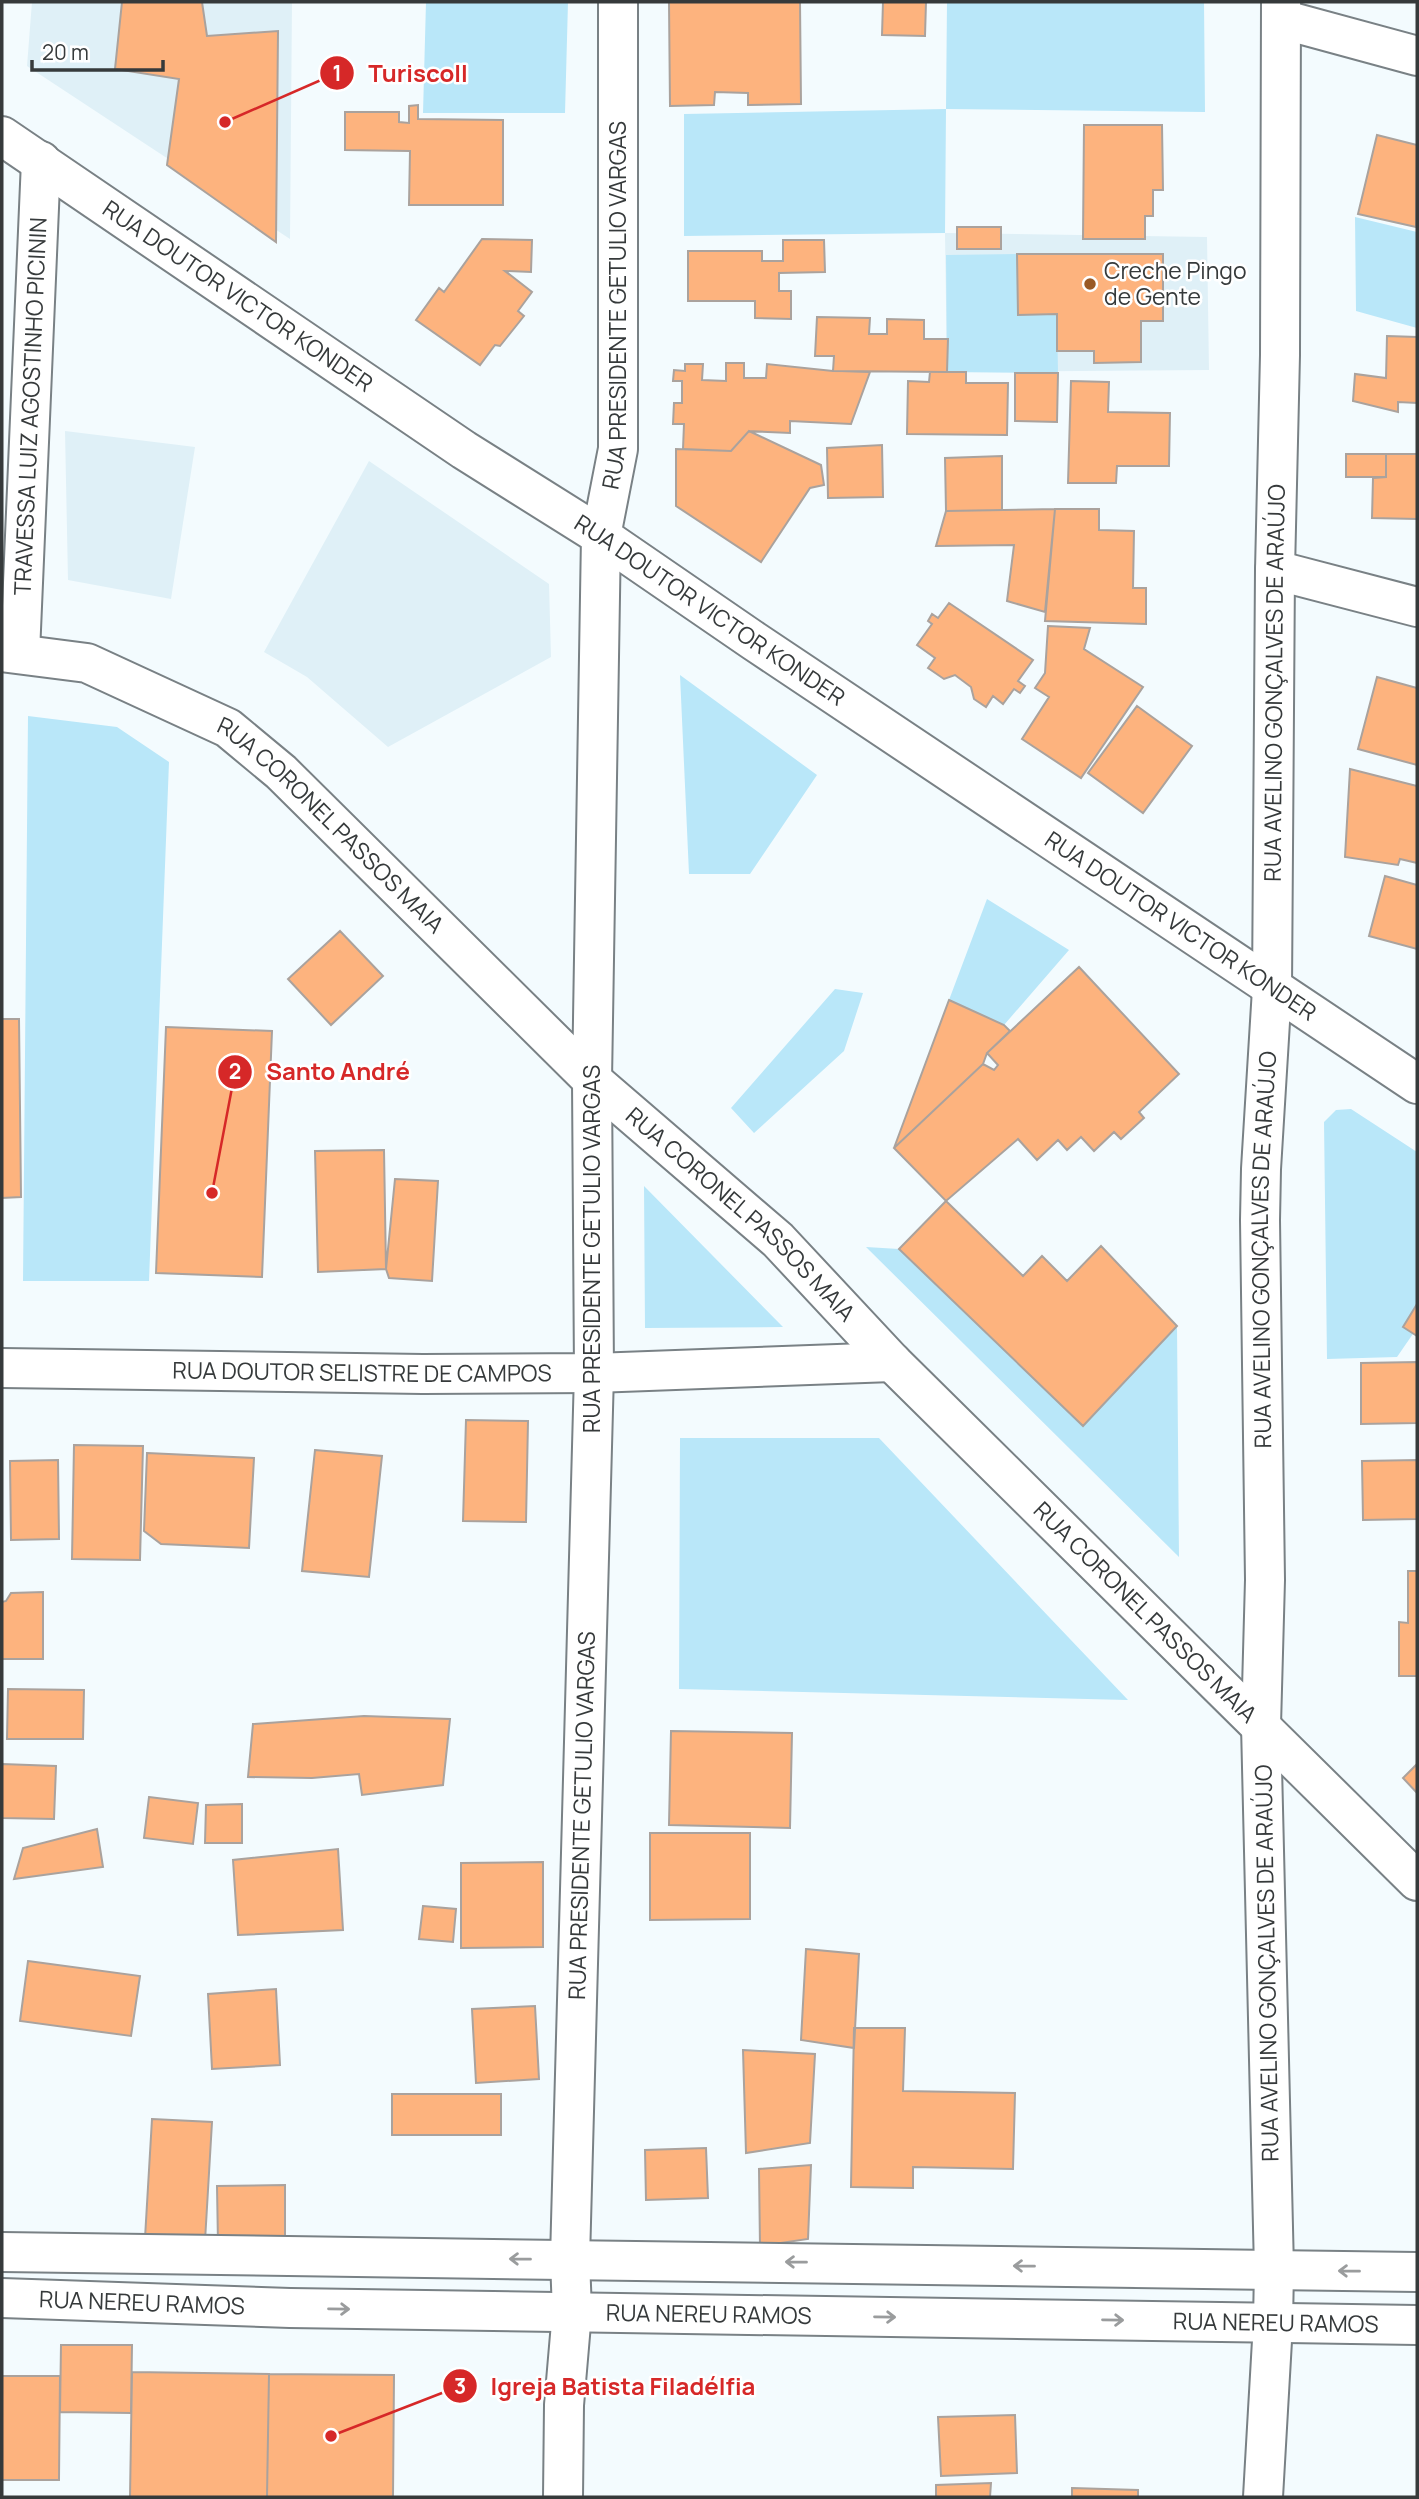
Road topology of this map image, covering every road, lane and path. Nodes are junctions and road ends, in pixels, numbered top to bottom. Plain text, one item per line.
1 (618, 2) edge
2 (1281, 10) edge
3 (1417, 55) edge
4 (2, 136) edge
5 (41, 162) junction
6 (601, 536) junction
7 (1275, 570) junction
8 (1417, 607) edge
9 (11, 652) edge
10 (1272, 989) junction
11 (592, 1080) junction
12 (1417, 1084) edge
13 (892, 1362) junction
14 (2, 1368) edge
15 (594, 1373) junction
16 (1261, 1725) junction
17 (1417, 1881) edge
18 (2, 2252) edge
19 (293, 2256) junction
20 (570, 2259) junction
21 (849, 2263) junction
22 (1064, 2266) junction
23 (1274, 2269) junction
24 (1417, 2272) edge
25 (2, 2298) edge
26 (290, 2308) junction
27 (572, 2312) junction
28 (843, 2316) junction
29 (1060, 2320) junction
30 (1273, 2323) junction
31 (1417, 2325) edge
32 (563, 2497) edge
33 (1263, 2497) edge

1 - 6 street, RUA PRESIDENTE GETULIO VARGAS
2 - 3 street
2 - 7 street, RUA AVELINO GONÇALVES DE ARAÚJO
4 - 5 street, RUA DOUTOR VICTOR KONDER
5 - 6 street, RUA DOUTOR VICTOR KONDER
5 - 9 street, TRAVESSA LUIZ AGOSTINHO PICININ
6 - 10 street, RUA DOUTOR VICTOR KONDER
6 - 11 street, RUA PRESIDENTE GETULIO VARGAS
7 - 8 street
7 - 10 street, RUA AVELINO GONÇALVES DE ARAÚJO
9 - 11 street, RUA CORONEL PASSOS MAIA
10 - 12 street, RUA DOUTOR VICTOR KONDER
10 - 16 street, RUA AVELINO GONÇALVES DE ARAÚJO
11 - 13 street, RUA CORONEL PASSOS MAIA
11 - 15 street, RUA PRESIDENTE GETULIO VARGAS
13 - 15 street, RUA DOUTOR SELISTRE DE CAMPOS
13 - 16 street, RUA CORONEL PASSOS MAIA
14 - 15 street, RUA DOUTOR SELISTRE DE CAMPOS
15 - 20 street, RUA PRESIDENTE GETULIO VARGAS
16 - 17 street, RUA CORONEL PASSOS MAIA
16 - 23 street, RUA AVELINO GONÇALVES DE ARAÚJO
18 - 19 street, RUA NEREU RAMOS
20 -> 19 street, RUA NEREU RAMOS
19 - 26 street
21 -> 20 street, RUA NEREU RAMOS
20 - 27 street, RUA PRESIDENTE GETULIO VARGAS
22 -> 21 street, RUA NEREU RAMOS
21 - 28 street
22 - 23 street, RUA NEREU RAMOS
22 - 29 street
24 -> 23 street, RUA NEREU RAMOS
23 - 30 street, RUA AVELINO GONÇALVES DE ARAÚJO
25 - 26 street, RUA NEREU RAMOS
26 -> 27 street, RUA NEREU RAMOS
27 - 28 street, RUA NEREU RAMOS
27 - 32 street, RUA PRESIDENTE GETULIO VARGAS
28 -> 29 street, RUA NEREU RAMOS
29 -> 30 street, RUA NEREU RAMOS
30 - 31 street, RUA NEREU RAMOS
30 - 33 street, RUA AVELINO GONÇALVES DE ARAÚJO

